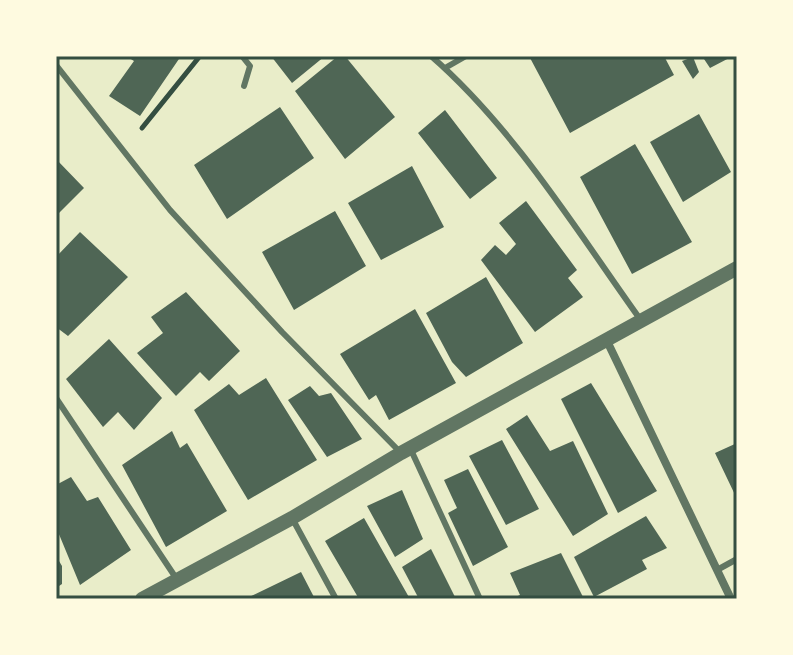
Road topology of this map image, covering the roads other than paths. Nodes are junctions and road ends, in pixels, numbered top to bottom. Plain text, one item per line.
1 (242, 56) edge
2 (431, 56) edge
3 (466, 56) edge
4 (56, 65) edge
5 (445, 68) junction
6 (244, 86) dead end
7 (737, 268) edge
8 (642, 322) junction
9 (607, 341) junction
10 (56, 398) edge
11 (406, 451) junction
12 (292, 518) junction
13 (737, 559) edge
14 (717, 570) junction
15 (177, 579) junction
16 (146, 598) edge
17 (336, 599) edge
18 (480, 599) edge
19 (731, 599) edge

1 - 6 lane
2 - 5 lane
3 - 5 lane
4 - 11 lane
5 - 8 lane
7 - 8 street
8 - 9 street
9 - 11 street
9 - 14 street
10 - 15 lane
11 - 12 street
11 - 18 lane
12 - 15 street
12 - 17 lane
13 - 14 lane
14 - 19 street
15 - 16 street

